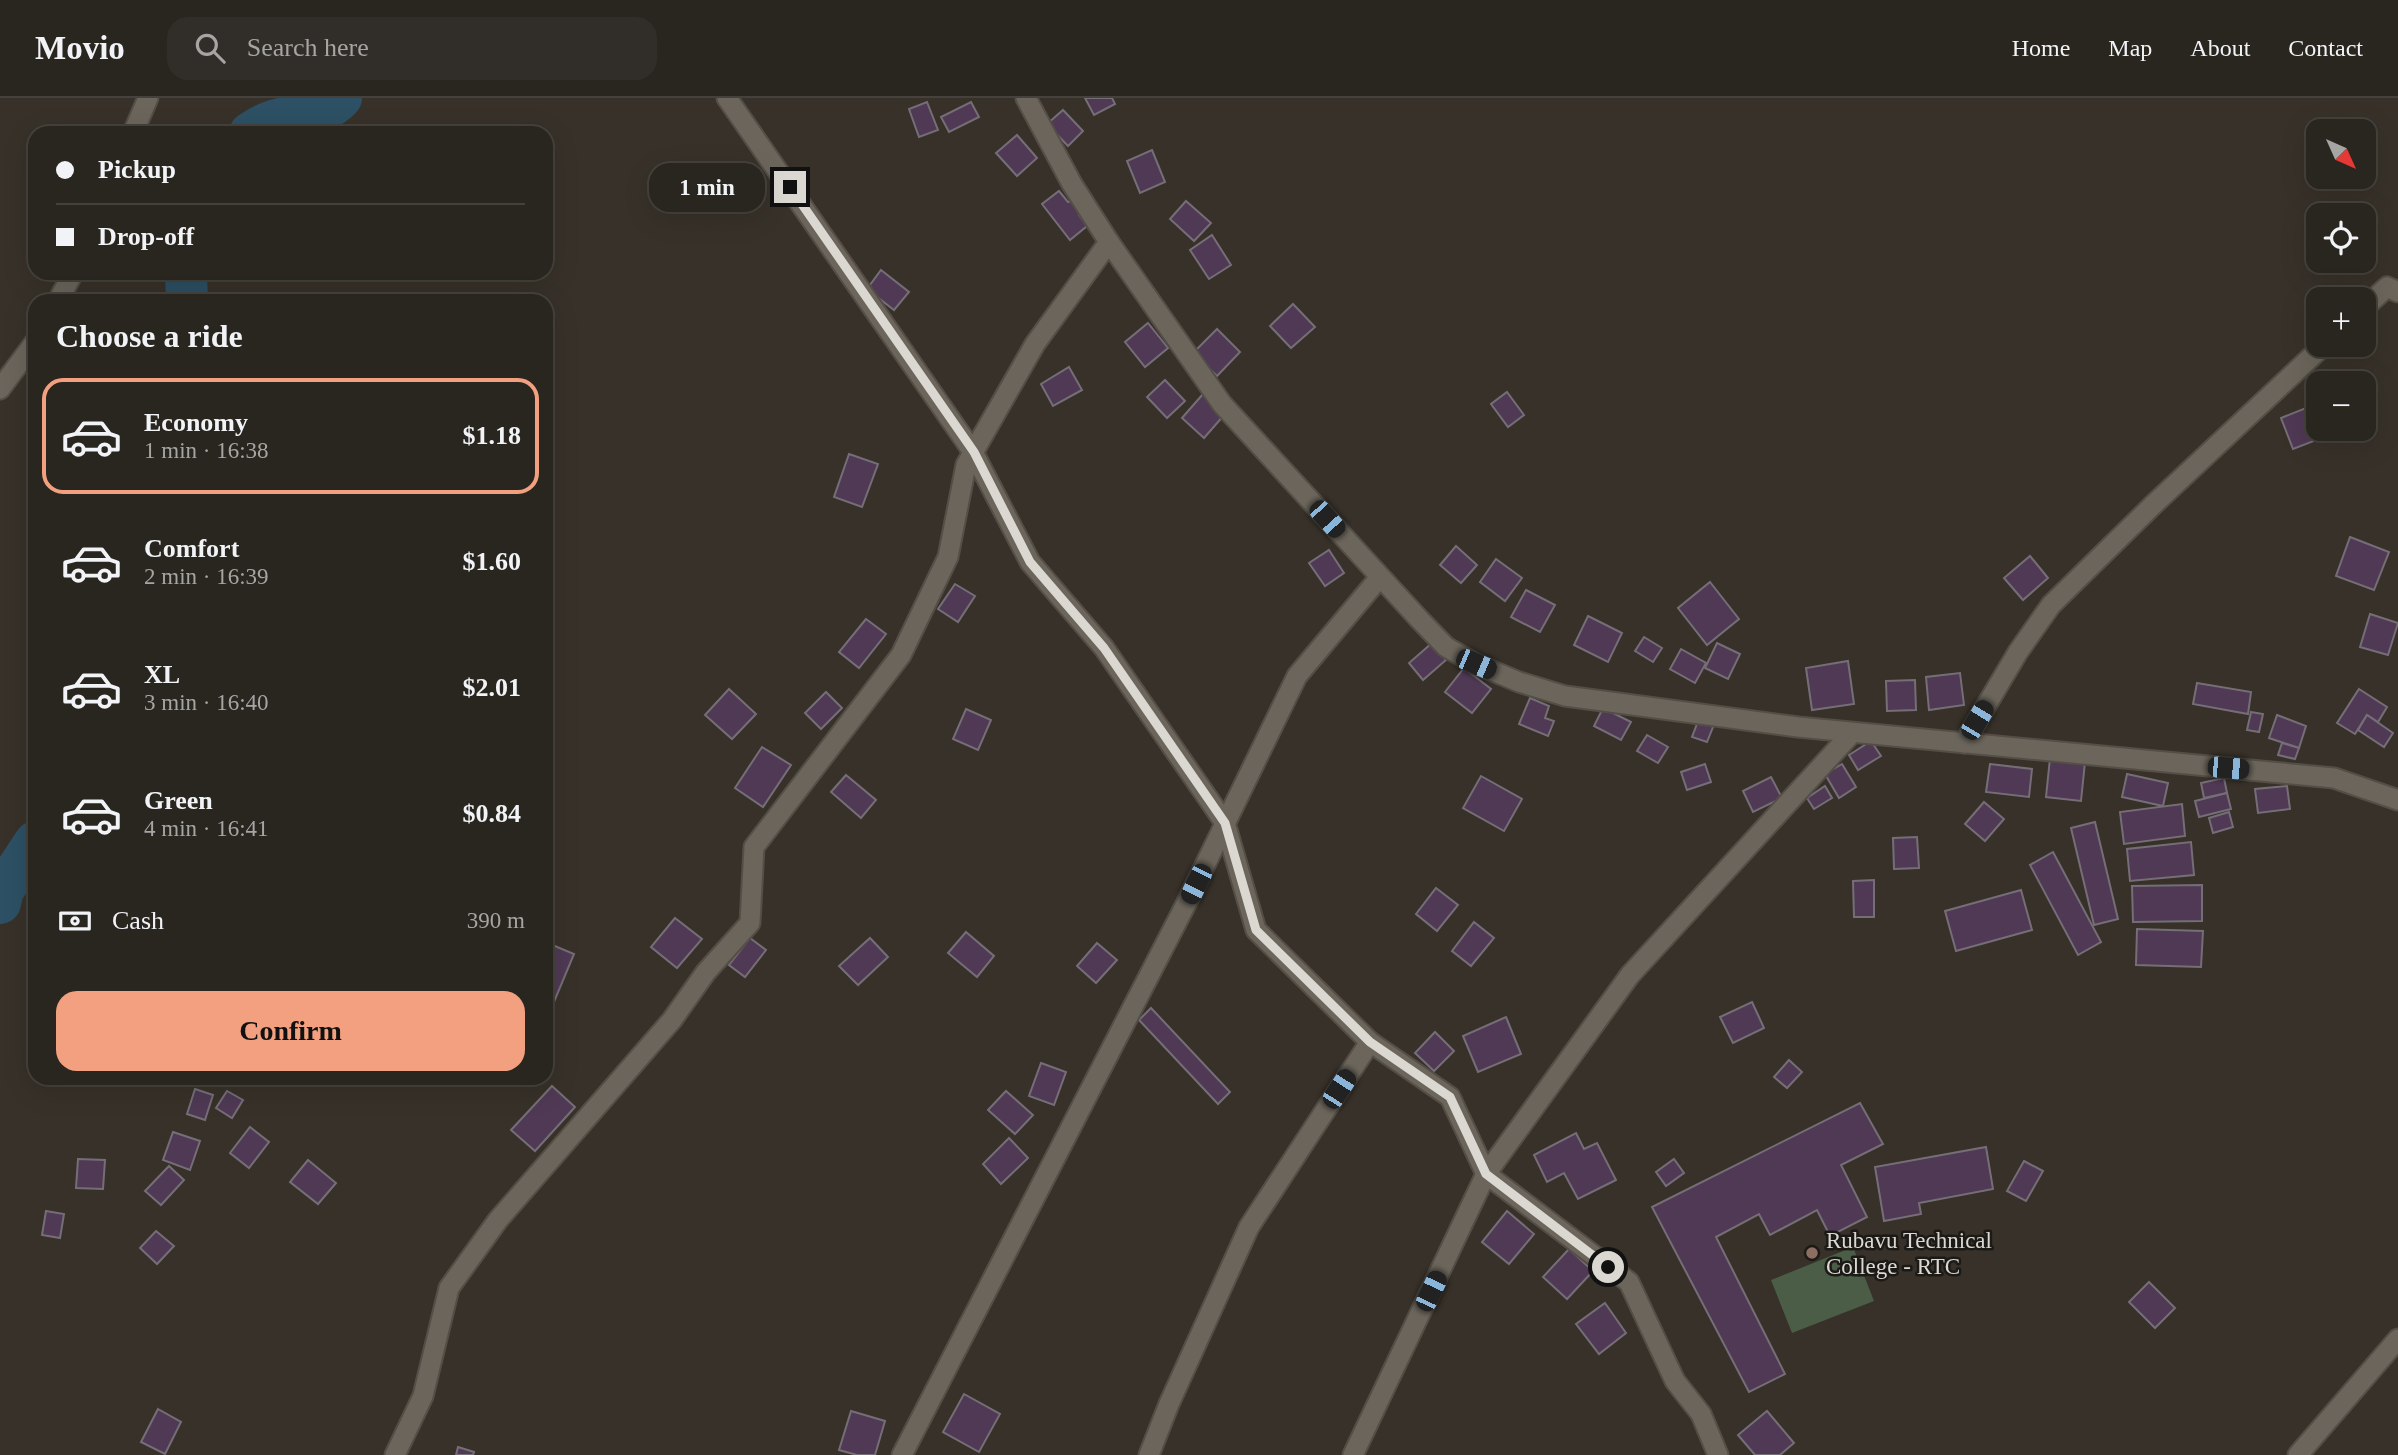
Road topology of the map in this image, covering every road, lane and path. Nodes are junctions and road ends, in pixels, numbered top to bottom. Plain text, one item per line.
1 (148, 98) edge
2 (727, 98) edge
3 (1026, 98) edge
4 (136, 126) edge
5 (1109, 242) junction
6 (2398, 292) edge
7 (2376, 296) edge
8 (28, 351) edge
9 (2311, 357) edge
10 (0, 389) edge
11 (974, 452) junction
12 (1380, 577) junction
13 (1852, 733) junction
14 (1964, 743) junction
15 (2398, 800) edge
16 (1225, 823) junction
17 (1370, 1042) junction
18 (1486, 1174) junction
19 (2398, 1339) edge
20 (395, 1455) edge
21 (902, 1455) edge
22 (1149, 1455) edge
23 (1353, 1455) edge
24 (1718, 1455) edge
25 (2298, 1455) edge

1 - 4 street
2 - 11 street
3 - 5 street
5 - 11 street
5 - 12 street
6 - 7 street
8 - 10 street
9 - 14 street
11 - 16 street
11 - 20 street
12 - 13 street
12 - 16 street
13 - 14 street
13 - 18 street
14 - 15 street
16 - 17 street
16 - 21 street
17 - 18 street
17 - 22 street
18 - 23 street
18 - 24 street
19 - 25 street

